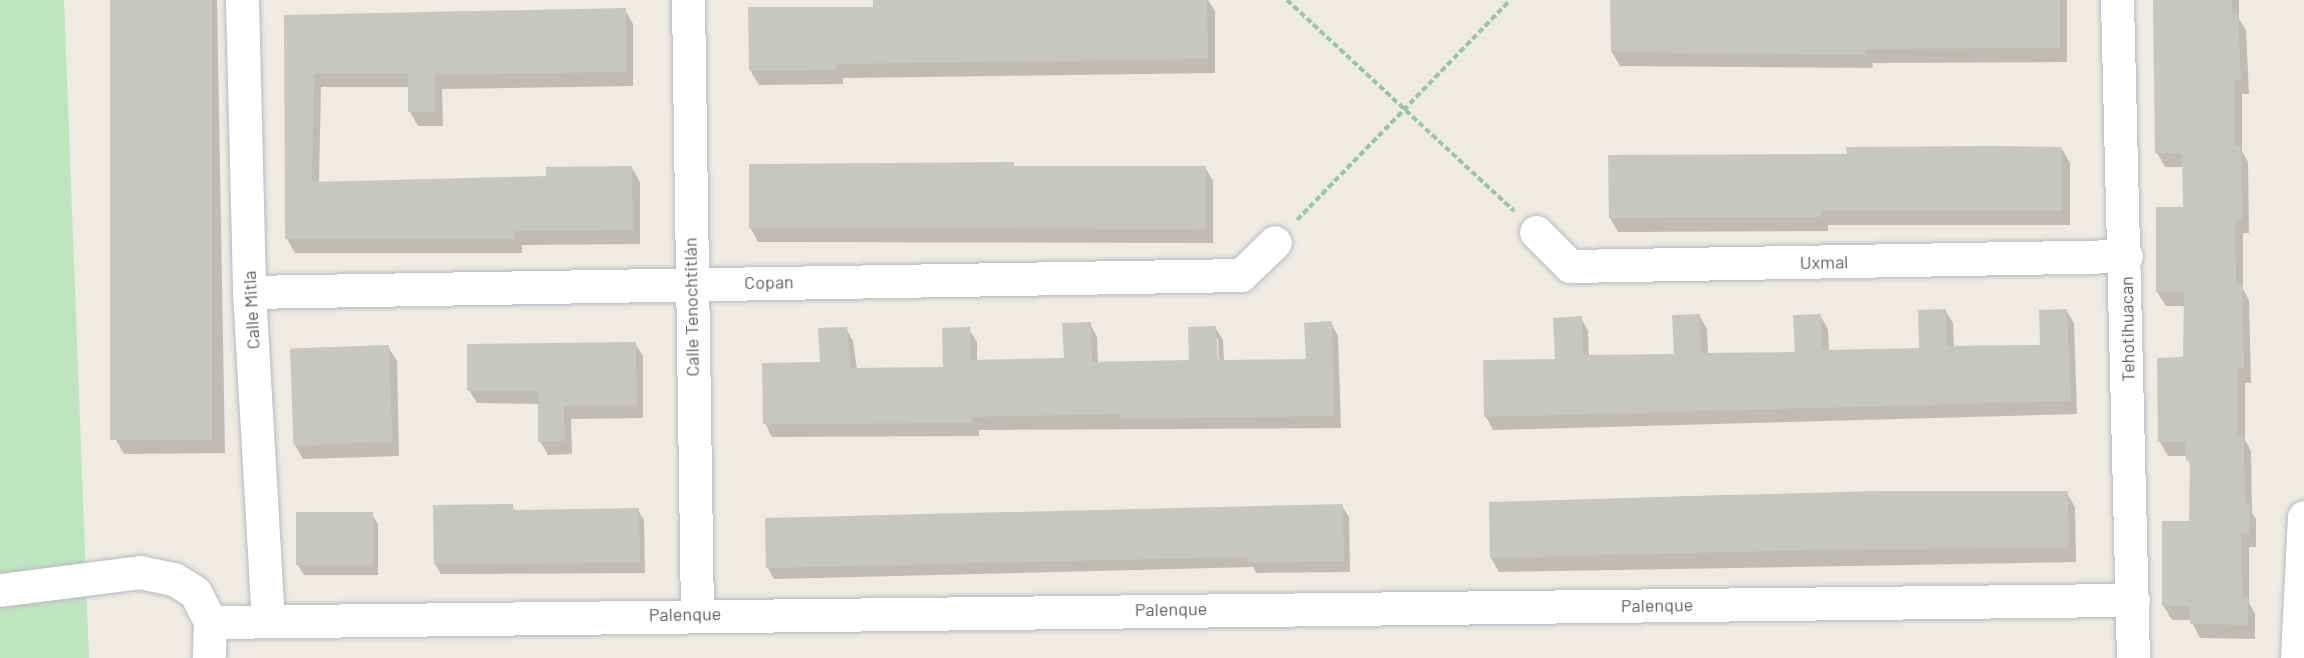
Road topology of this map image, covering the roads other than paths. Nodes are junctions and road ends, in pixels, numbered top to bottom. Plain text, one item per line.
1 (242, 0) edge
2 (688, 0) edge
3 (2117, 0) edge
4 (1536, 232) road end
5 (1275, 242) road end
6 (2126, 256) junction
7 (690, 283) junction
8 (249, 292) junction
9 (2304, 517) edge
10 (0, 590) edge
11 (2133, 600) junction
12 (697, 614) junction
13 (268, 619) junction
14 (210, 622) junction
15 (209, 658) edge
16 (2133, 658) edge
17 (2297, 658) edge

1 - 8 street, Calle Mitla
2 - 7 street, Calle Tenochtitlán
3 - 6 street, Tehotihuacan
4 - 6 street, Uxmal
5 - 7 street, Copan
6 - 11 street, Tehotihuacan
7 - 8 street, Copan
7 - 12 street, Calle Tenochtitlán
8 - 13 street, Calle Mitla
9 - 17 street
10 - 14 street
11 - 12 street, Palenque
11 - 16 street, Tehotihuacan
12 - 13 street, Palenque
13 - 14 street, Palenque
14 - 15 street

